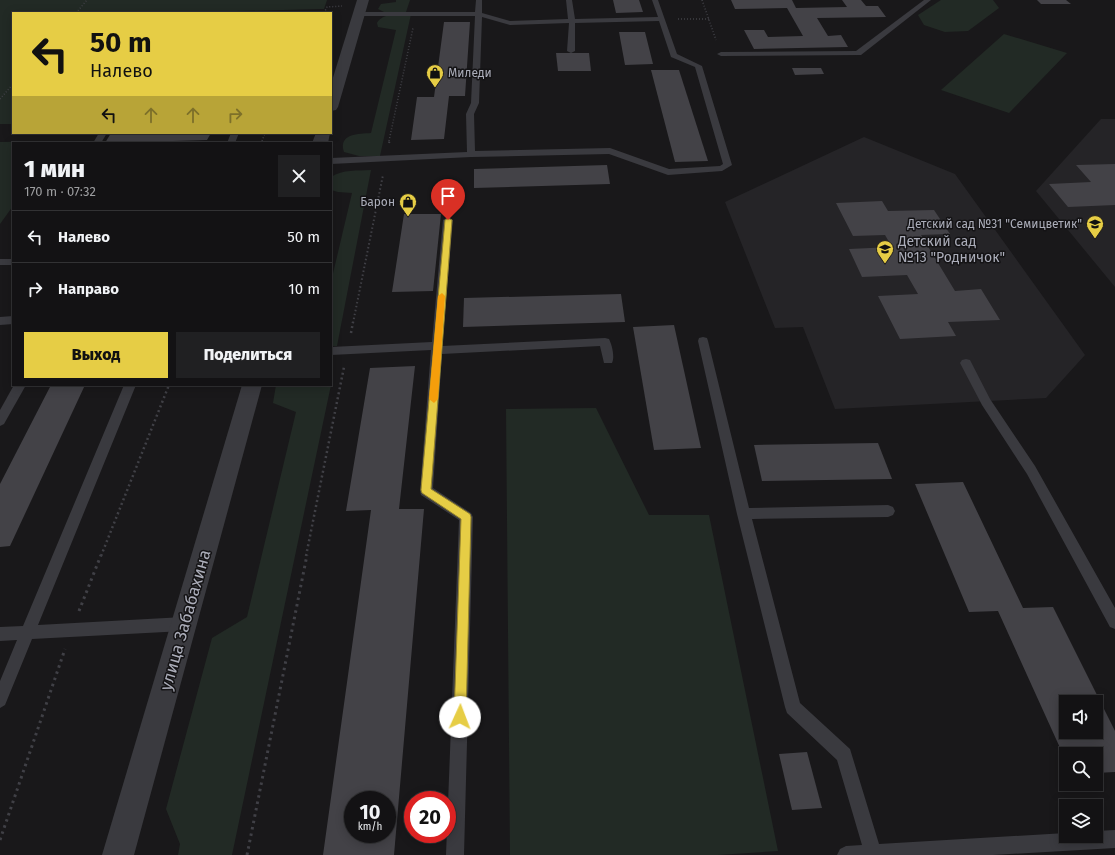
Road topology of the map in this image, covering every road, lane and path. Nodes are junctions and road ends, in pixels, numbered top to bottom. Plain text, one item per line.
1 (87, 0) edge
2 (363, 0) edge
3 (479, 0) edge
4 (569, 0) edge
5 (655, 0) edge
6 (702, 0) edge
7 (928, 0) edge
8 (77, 12) edge
9 (416, 13) junction
10 (359, 14) junction
11 (479, 14) junction
12 (661, 19) junction
13 (709, 19) junction
14 (572, 21) junction
15 (571, 51) dead end
16 (721, 54) joint
17 (12, 85) edge
18 (0, 99) edge
19 (332, 104) edge
20 (471, 154) junction
21 (386, 159) junction
22 (332, 161) edge
23 (448, 220) dead end
24 (0, 262) edge
25 (12, 262) edge
26 (12, 320) edge
27 (0, 321) edge
28 (703, 341) dead end
29 (437, 348) junction
30 (332, 350) edge
31 (348, 350) junction
32 (608, 360) dead end
33 (966, 363) dead end
34 (19, 386) edge
35 (130, 386) edge
36 (252, 386) edge
37 (0, 421) edge
38 (888, 511) dead end
39 (744, 514) junction
40 (1115, 622) edge
41 (184, 624) junction
42 (28, 632) junction
43 (0, 634) edge
44 (0, 700) edge
45 (1115, 839) edge
46 (873, 853) junction
47 (118, 855) edge
48 (247, 855) edge
49 (455, 855) edge
50 (846, 855) edge

1 - 8 path
2 - 10 street
3 - 11 lane
4 - 14 lane
5 - 12 lane
6 - 13 path
7 - 16 lane
9 - 10 lane
9 - 11 lane
9 - 21 path
10 - 19 street
11 - 14 lane
11 - 20 lane
12 - 13 path
12 - 14 lane
12 - 20 lane
13 - 16 path
14 - 15 lane
17 - 18 path
20 - 21 lane
21 - 22 lane
21 - 31 path
23 - 29 lane
24 - 25 lane
26 - 27 lane
28 - 39 lane
29 - 31 lane
29 - 32 lane
29 - 49 lane
30 - 31 lane
31 - 48 path
33 - 40 lane
34 - 37 lane
35 - 42 lane
36 - 41 street, улица Забабахина
38 - 39 lane
39 - 46 lane
41 - 42 lane
41 - 47 street, улица Забабахина
42 - 43 lane
42 - 44 lane
45 - 46 lane
46 - 50 lane

